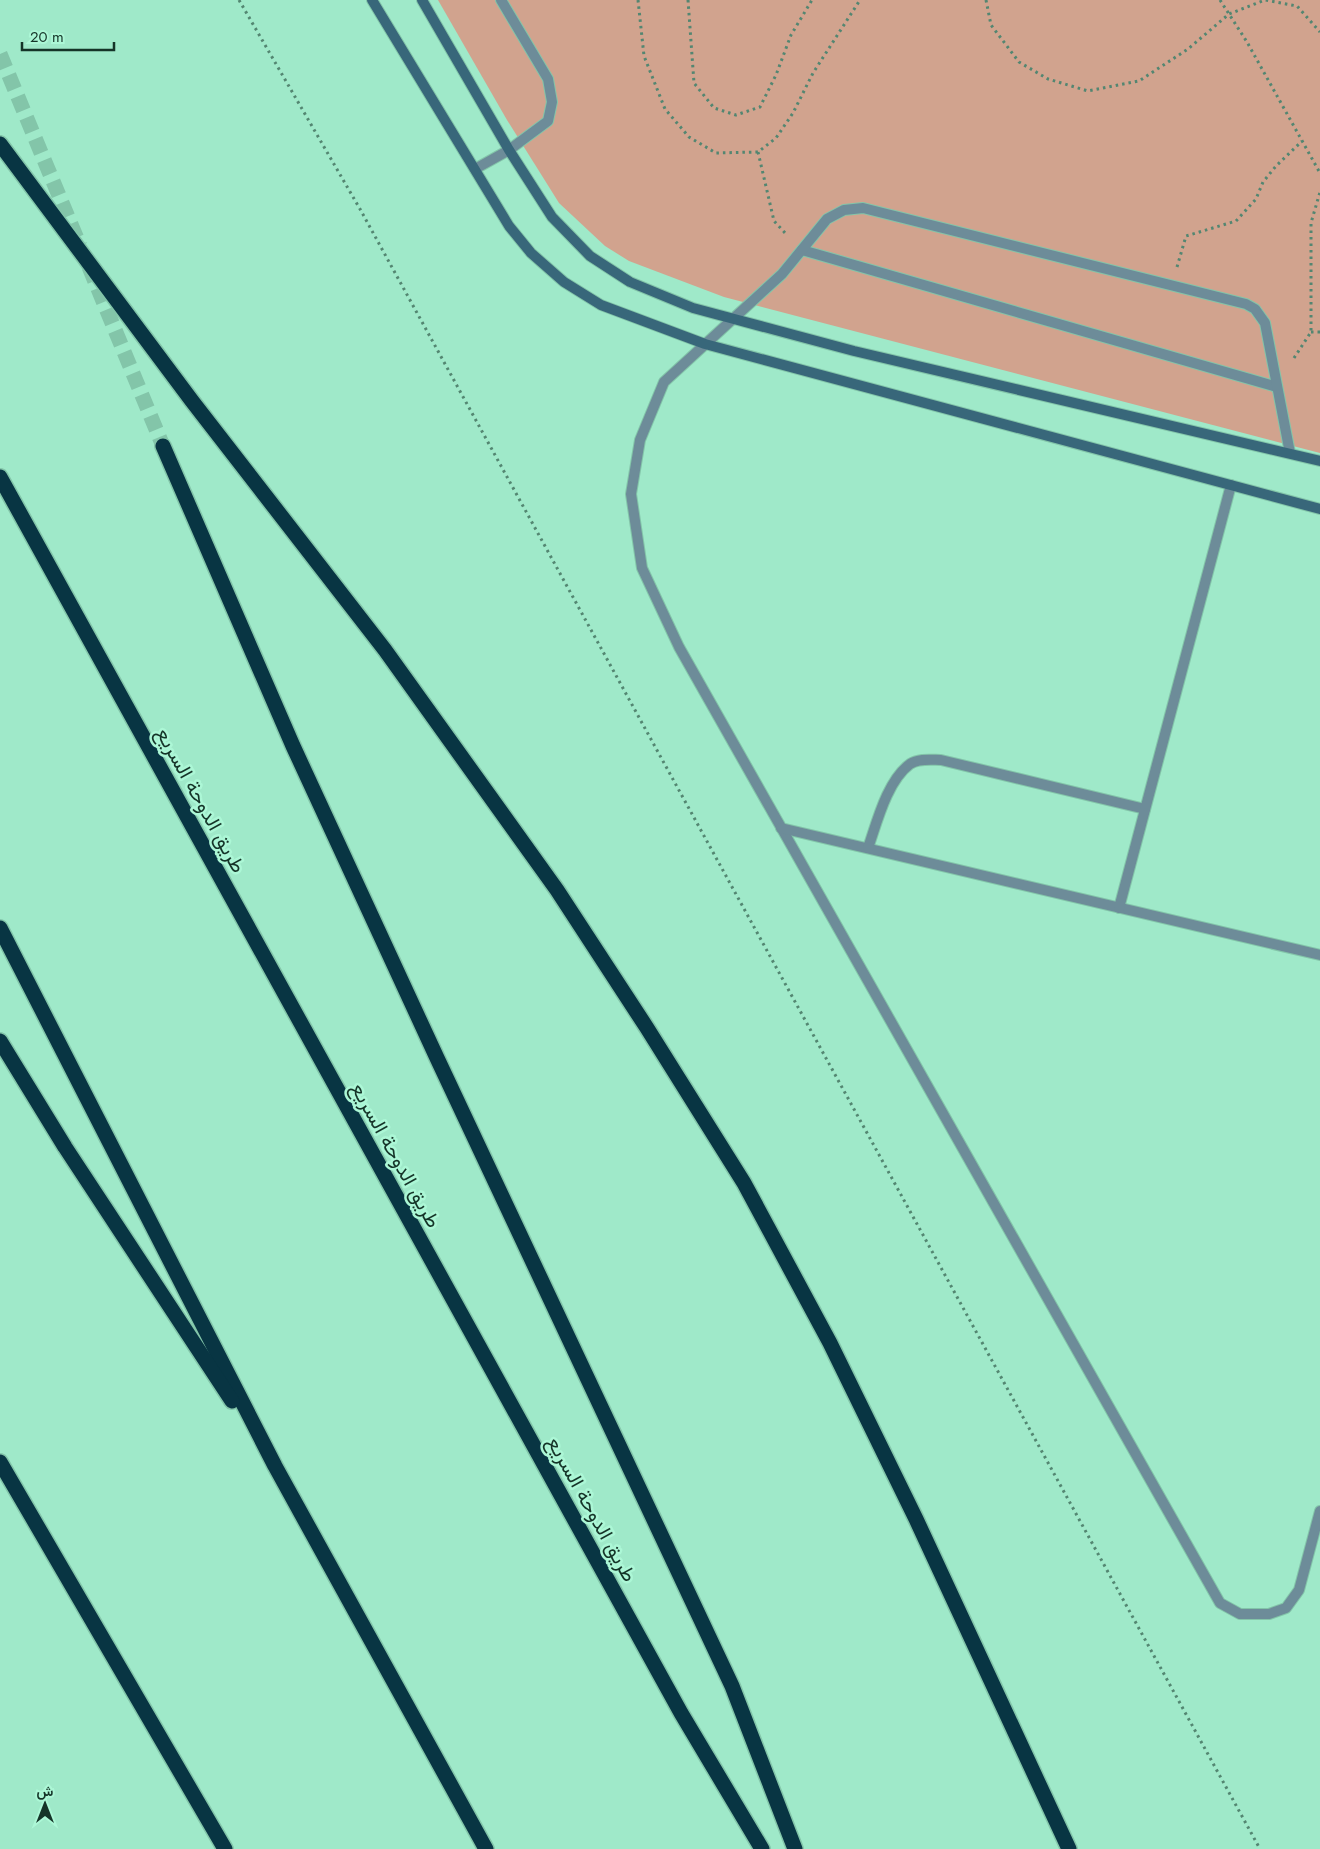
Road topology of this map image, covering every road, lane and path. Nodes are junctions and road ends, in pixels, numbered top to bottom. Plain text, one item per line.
1 (239, 0) edge
2 (372, 0) edge
3 (422, 0) edge
4 (501, 0) edge
5 (638, 0) edge
6 (688, 0) edge
7 (812, 0) edge
8 (860, 0) edge
9 (986, 0) edge
10 (1220, 0) edge
11 (1229, 14) junction
12 (1320, 32) edge
13 (1302, 141) junction
14 (0, 144) edge
15 (510, 150) junction
16 (758, 152) junction
17 (475, 169) junction
18 (1320, 173) edge
19 (1320, 192) edge
20 (802, 250) junction
21 (1172, 285) junction
22 (734, 318) junction
23 (1311, 332) junction
24 (1320, 332) edge
25 (705, 344) junction
26 (1277, 387) junction
27 (163, 446) tunnel mouth
28 (1290, 453) junction
29 (1320, 461) edge
30 (0, 477) edge
31 (1231, 485) junction
32 (1320, 508) edge
33 (1145, 809) junction
34 (781, 828) junction
35 (868, 848) junction
36 (1118, 908) junction
37 (0, 928) edge
38 (1320, 955) edge
39 (0, 1041) edge
40 (0, 1462) edge
41 (275, 1466) junction
42 (1320, 1511) edge
43 (225, 1849) edge
44 (486, 1849) edge
45 (762, 1849) edge
46 (795, 1849) edge
47 (1070, 1849) edge
48 (1260, 1849) edge

1 - 48 path
2 - 17 street
3 - 15 street
4 - 15 lane
5 - 16 path
6 - 7 path
8 - 16 path
9 - 11 path
10 - 11 path
11 - 12 path
11 - 13 path
13 - 18 path
13 - 21 path
14 - 47 highway
15 - 17 lane
15 - 22 street
16 - 20 path
17 - 25 street
19 - 23 path
20 - 21 lane
20 - 22 lane
20 - 26 lane
21 - 26 lane
22 - 25 lane
22 - 28 street
23 - 24 path
23 - 26 path
25 - 31 street
25 - 34 lane
26 - 28 lane
27 - 46 highway
28 - 29 street
30 - 45 highway, طريق الدوحة السريع
31 - 32 street
31 - 33 lane
33 - 35 lane
33 - 36 lane
34 - 35 lane
34 - 42 lane
35 - 36 lane
36 - 38 lane
37 - 41 highway
39 - 41 highway
40 - 43 highway
41 - 44 highway

